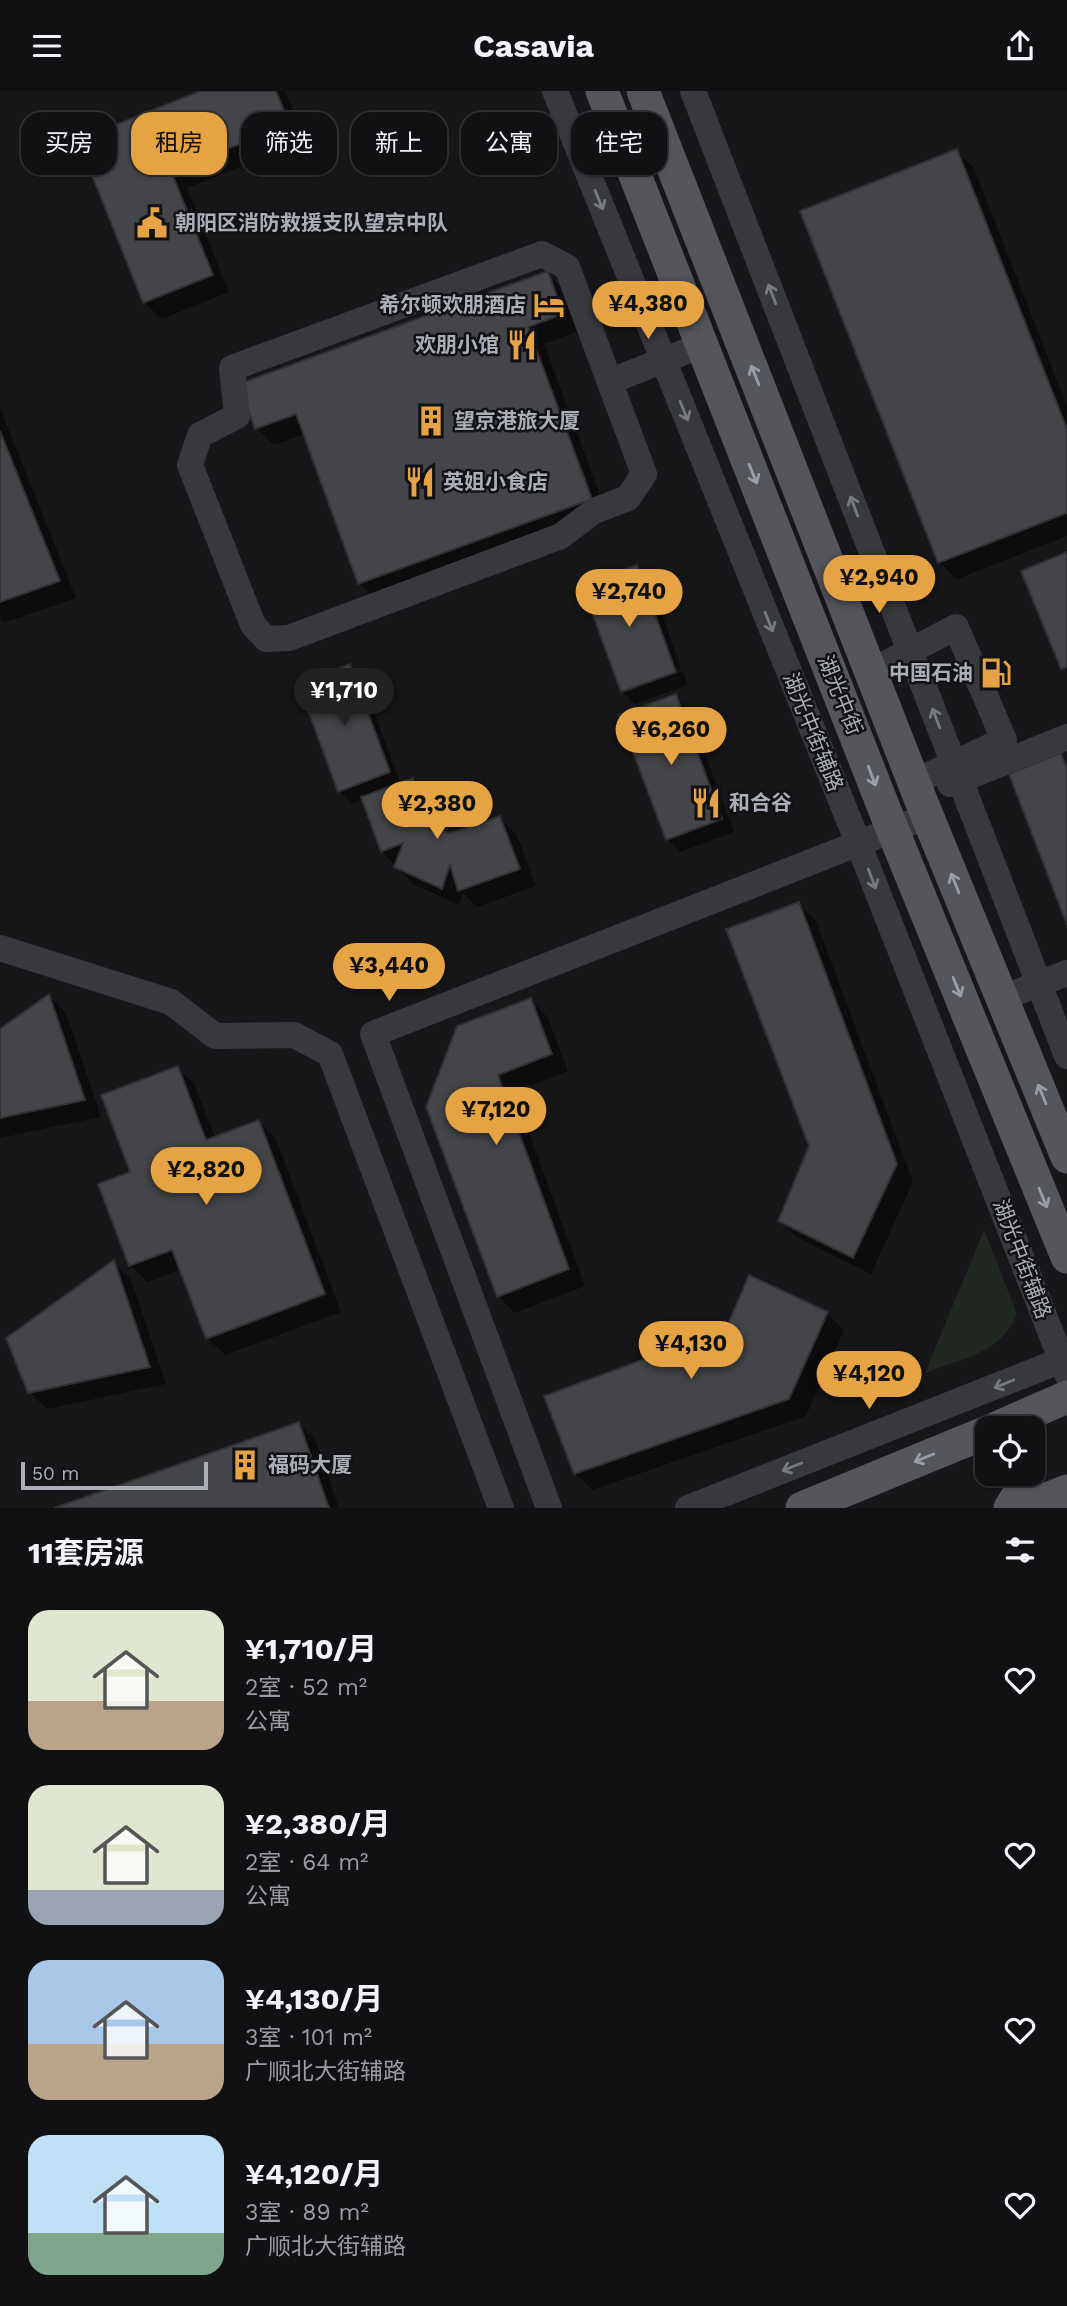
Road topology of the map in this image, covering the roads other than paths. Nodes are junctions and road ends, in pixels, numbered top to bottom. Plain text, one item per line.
1 (555, 91) edge
2 (602, 91) edge
3 (643, 91) edge
4 (693, 91) edge
5 (702, 345) junction
6 (664, 361) junction
7 (611, 381) junction
8 (910, 650) junction
9 (872, 671) junction
10 (1067, 737) edge
11 (956, 771) junction
12 (920, 798) junction
13 (893, 831) junction
14 (859, 845) junction
15 (0, 948) edge
16 (1067, 973) edge
17 (1039, 984) junction
18 (1002, 998) junction
19 (1067, 1056) edge
20 (1067, 1157) edge
21 (1067, 1257) edge
22 (1065, 1364) edge
23 (1067, 1397) edge
24 (1025, 1416) edge
25 (975, 1438) edge
26 (1024, 1486) edge
27 (1067, 1491) edge
28 (501, 1508) edge
29 (550, 1508) edge
30 (688, 1508) edge
31 (802, 1508) edge
32 (1010, 1508) edge
33 (1024, 1508) edge

1 -> 6 street, 湖光中街辅路
2 - 5 main road, 湖光中街
9 -> 3 main road, 湖光中街
8 -> 4 street
5 - 6 street
5 -> 13 main road, 湖光中街
6 - 7 street
6 -> 14 street, 湖光中街辅路
7 - 7 street
8 - 9 street
11 -> 8 street
8 - 11 street
9 - 12 main road, 湖光中街
10 - 11 street
11 - 12 street
11 - 17 street
12 - 13 street
18 -> 12 main road, 湖光中街
13 - 14 street
13 -> 21 main road, 湖光中街
14 -> 22 street, 湖光中街辅路
14 - 29 street
15 - 28 street
16 - 17 street
17 - 18 street
17 - 19 street
20 -> 18 main road, 湖光中街
22 -> 30 street
23 - 24 main road
25 -> 31 main road
26 - 32 main road
27 - 33 main road

